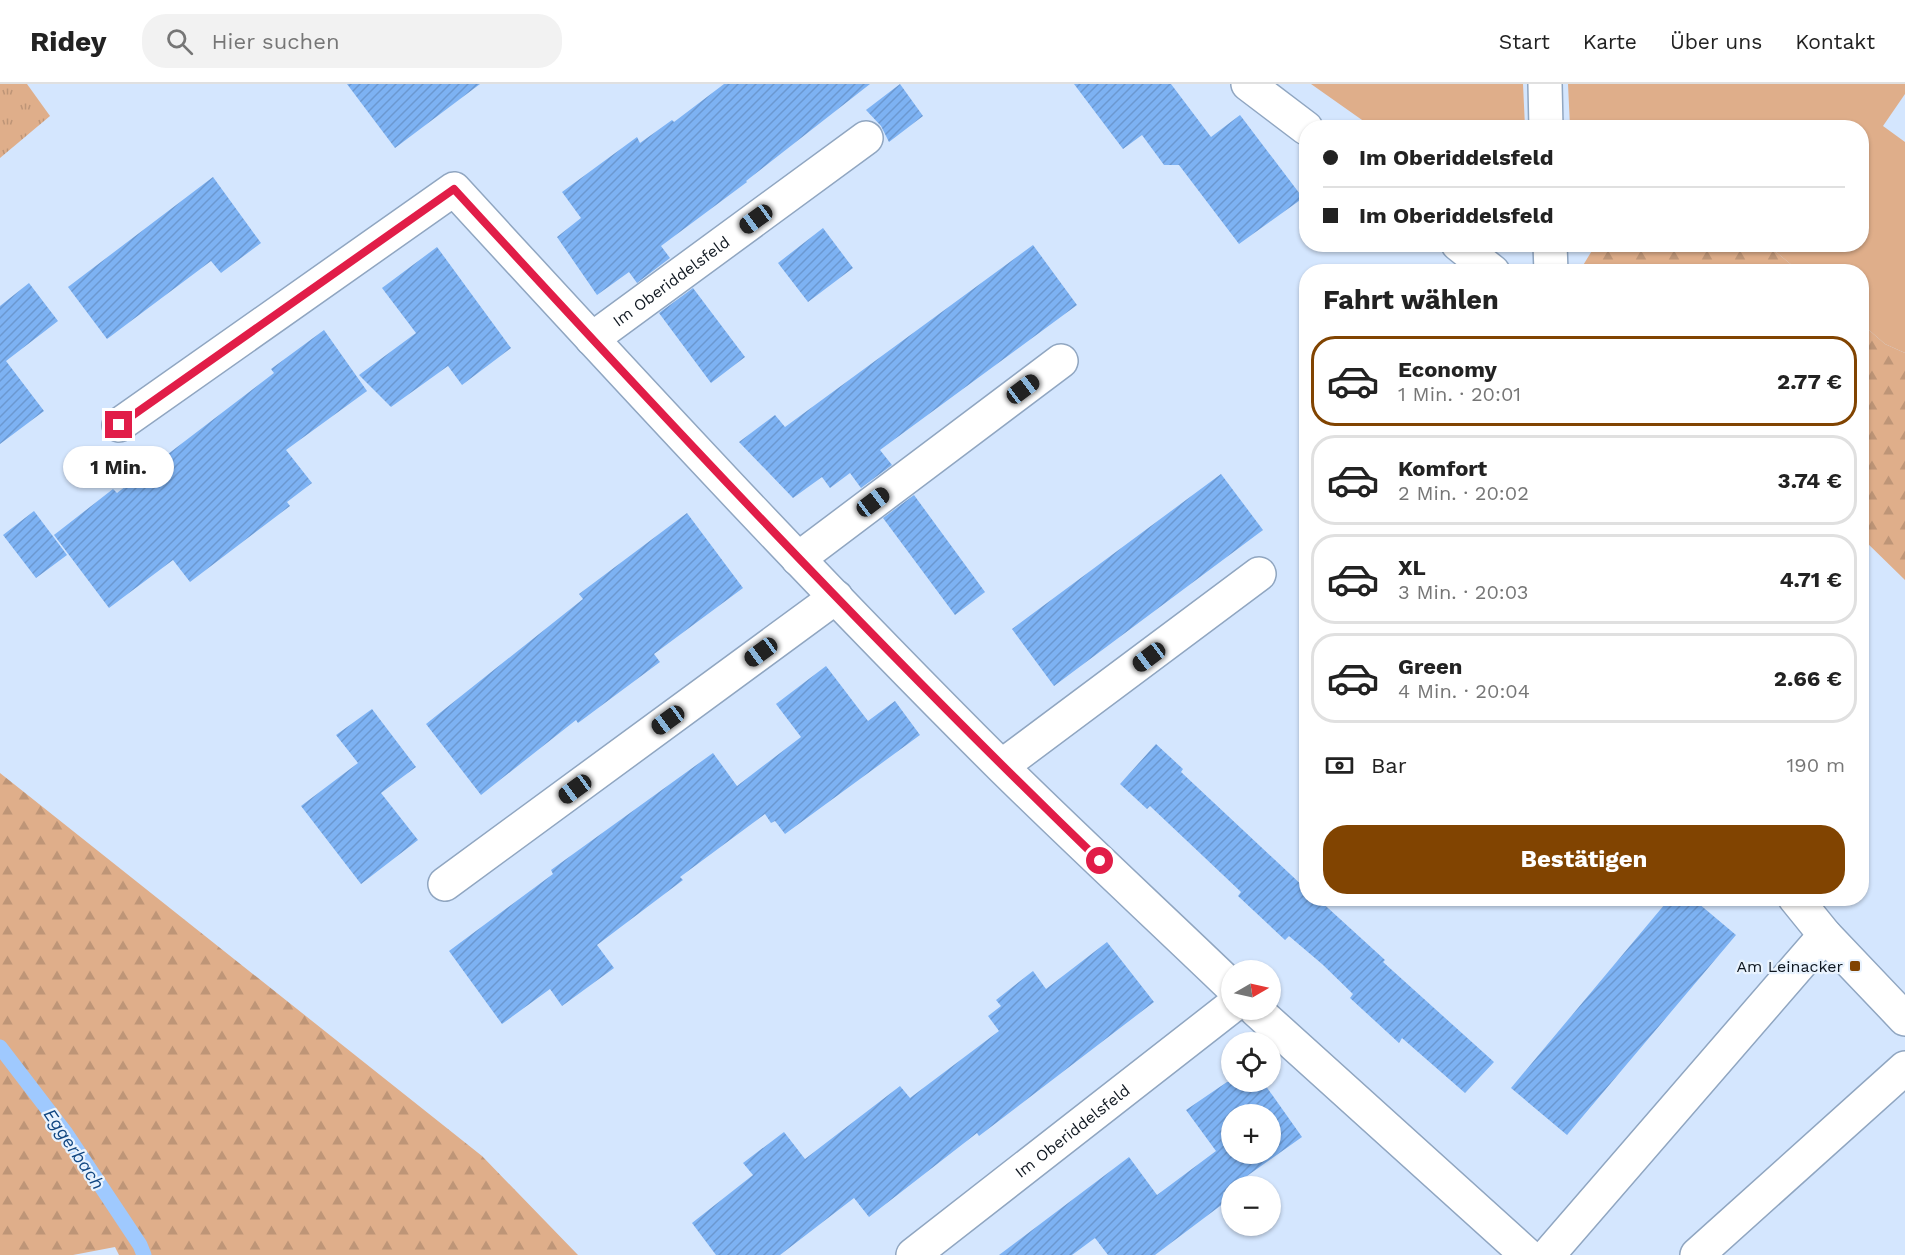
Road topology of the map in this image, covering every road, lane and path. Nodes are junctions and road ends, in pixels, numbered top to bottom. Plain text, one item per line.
1 (1248, 84) edge
2 (1545, 84) edge
3 (1546, 120) edge
4 (1299, 124) edge
5 (866, 138) dead end
6 (1468, 252) edge
7 (1483, 264) edge
8 (592, 339) junction
9 (1061, 361) dead end
10 (119, 425) dead end
11 (798, 559) junction
12 (1259, 574) dead end
13 (836, 597) junction
14 (1002, 766) junction
15 (445, 884) dead end
16 (1801, 906) edge
17 (1825, 936) junction
18 (1221, 976) edge
19 (1221, 1015) edge
20 (1905, 1019) edge
21 (1267, 1020) edge
22 (1905, 1068) edge
23 (913, 1255) edge
24 (1527, 1255) edge
25 (1548, 1255) edge
26 (1697, 1255) edge

1 - 4 street
2 - 3 street
5 - 8 street, Im Oberiddelsfeld
6 - 7 street
8 - 10 street
8 - 11 street
9 - 11 street
11 - 13 street
12 - 14 street
13 - 14 street
13 - 15 street
14 - 18 street
16 - 17 street
17 - 20 street
17 - 25 street
19 - 23 street, Im Oberiddelsfeld
21 - 24 street
22 - 26 street

